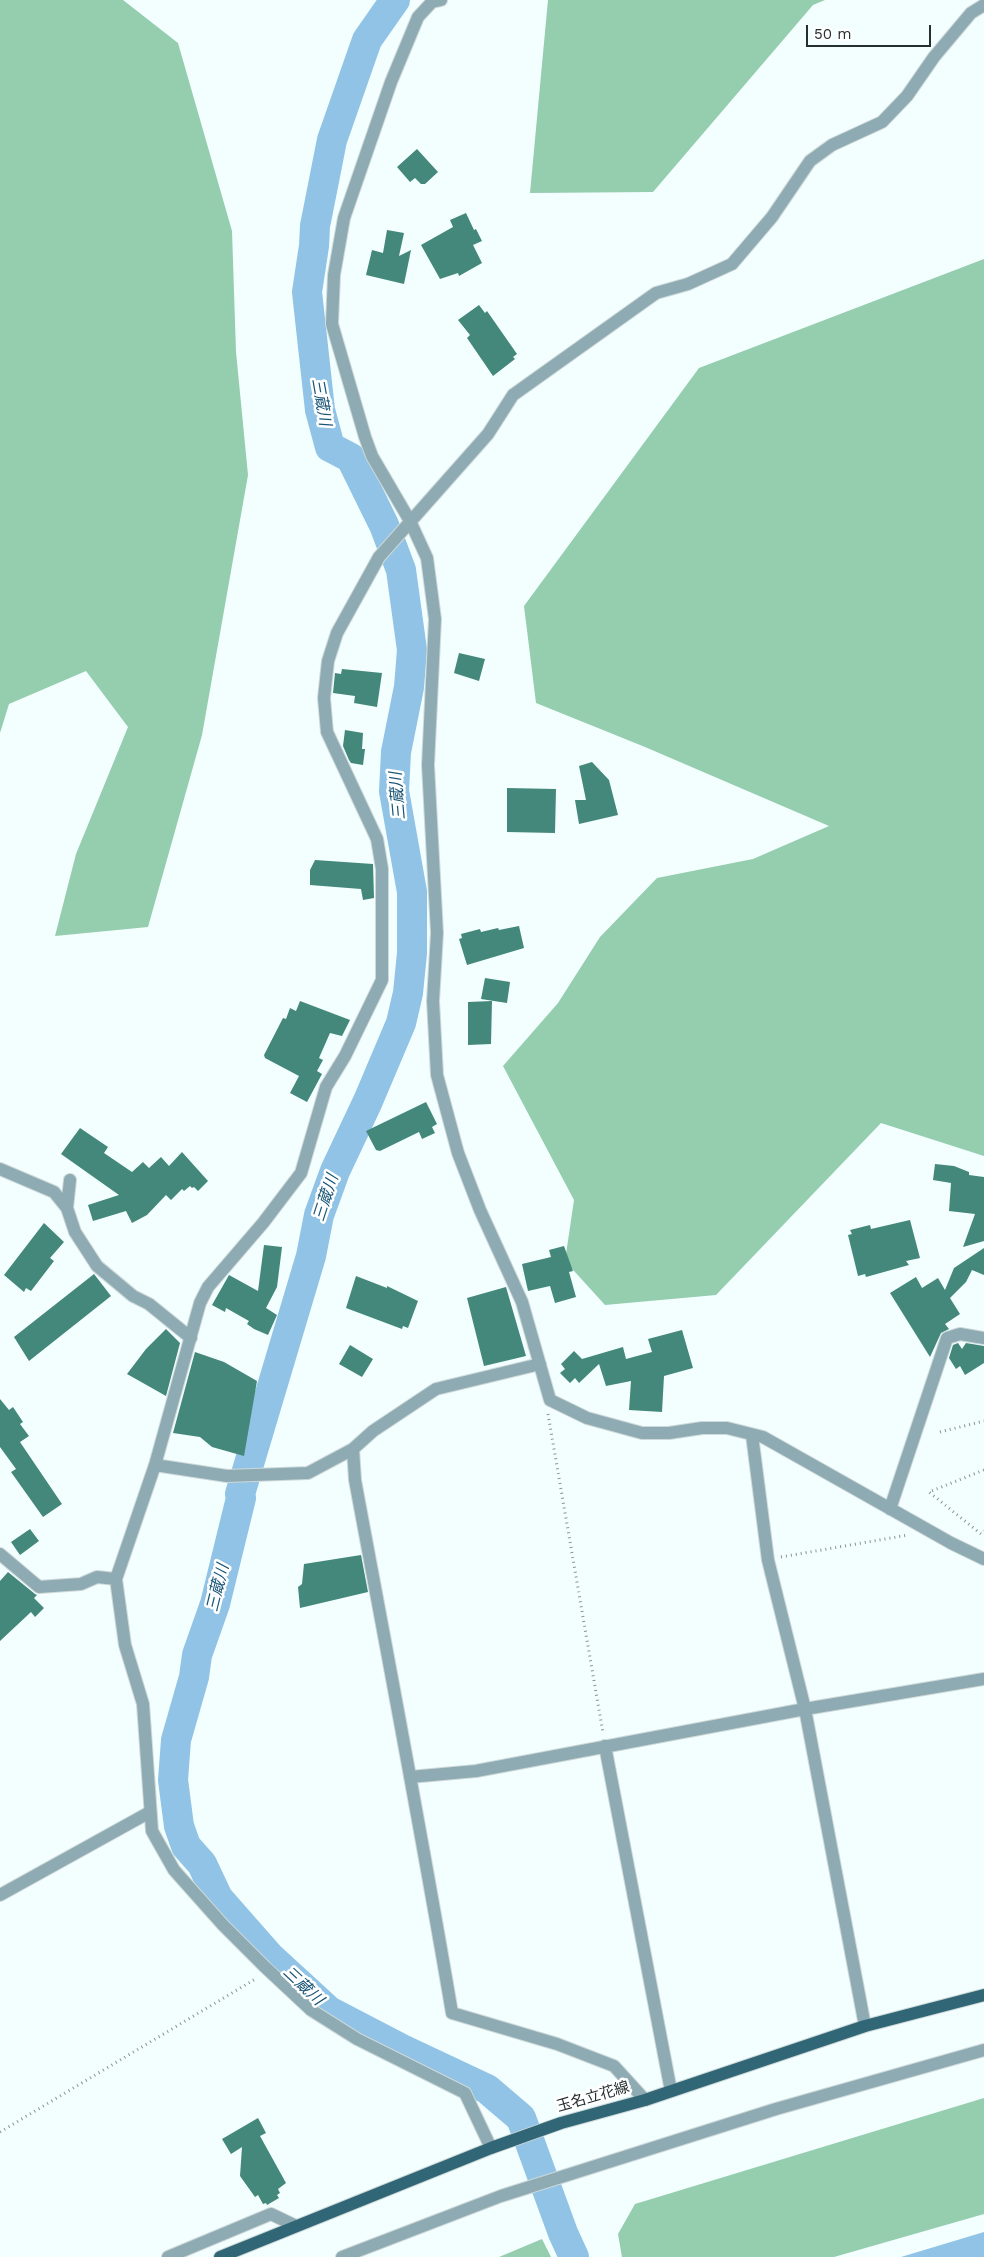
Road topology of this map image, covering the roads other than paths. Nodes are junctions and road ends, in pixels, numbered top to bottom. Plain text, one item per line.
1 (440, 0) edge
2 (984, 5) edge
3 (410, 521) junction
4 (0, 1169) edge
5 (70, 1180) dead end
6 (67, 1208) junction
7 (191, 1338) junction
8 (984, 1338) edge
9 (540, 1364) junction
10 (752, 1435) junction
11 (353, 1449) junction
12 (155, 1465) junction
13 (890, 1509) junction
14 (0, 1554) edge
15 (984, 1559) edge
16 (116, 1579) junction
17 (984, 1679) edge
18 (805, 1709) junction
19 (605, 1746) junction
20 (410, 1777) junction
21 (150, 1812) junction
22 (0, 1895) edge
23 (984, 1995) edge
24 (865, 2026) junction
25 (984, 2050) edge
26 (671, 2091) junction
27 (645, 2100) junction
28 (491, 2148) junction
29 (294, 2225) junction
30 (168, 2257) edge
31 (220, 2257) edge
32 (342, 2257) edge

1 - 3 street
2 - 3 street
3 - 7 street
3 - 9 street
4 - 6 street
5 - 6 street
6 - 7 street
7 - 12 street
8 - 13 street
9 - 10 street
9 - 11 street
10 - 13 street
10 - 18 street
11 - 12 street
11 - 20 street
12 - 16 street
13 - 15 street
14 - 16 street
16 - 21 street
17 - 18 street
18 - 19 street
18 - 24 street
19 - 20 street
19 - 26 street
20 - 27 street
21 - 22 street
21 - 28 street
23 - 24 main road, 玉名立花線
24 - 26 main road, 玉名立花線
25 - 32 street
26 - 27 main road, 玉名立花線
27 - 28 main road, 玉名立花線
28 - 29 main road, 玉名立花線
29 - 30 street
29 - 31 main road, 玉名立花線

